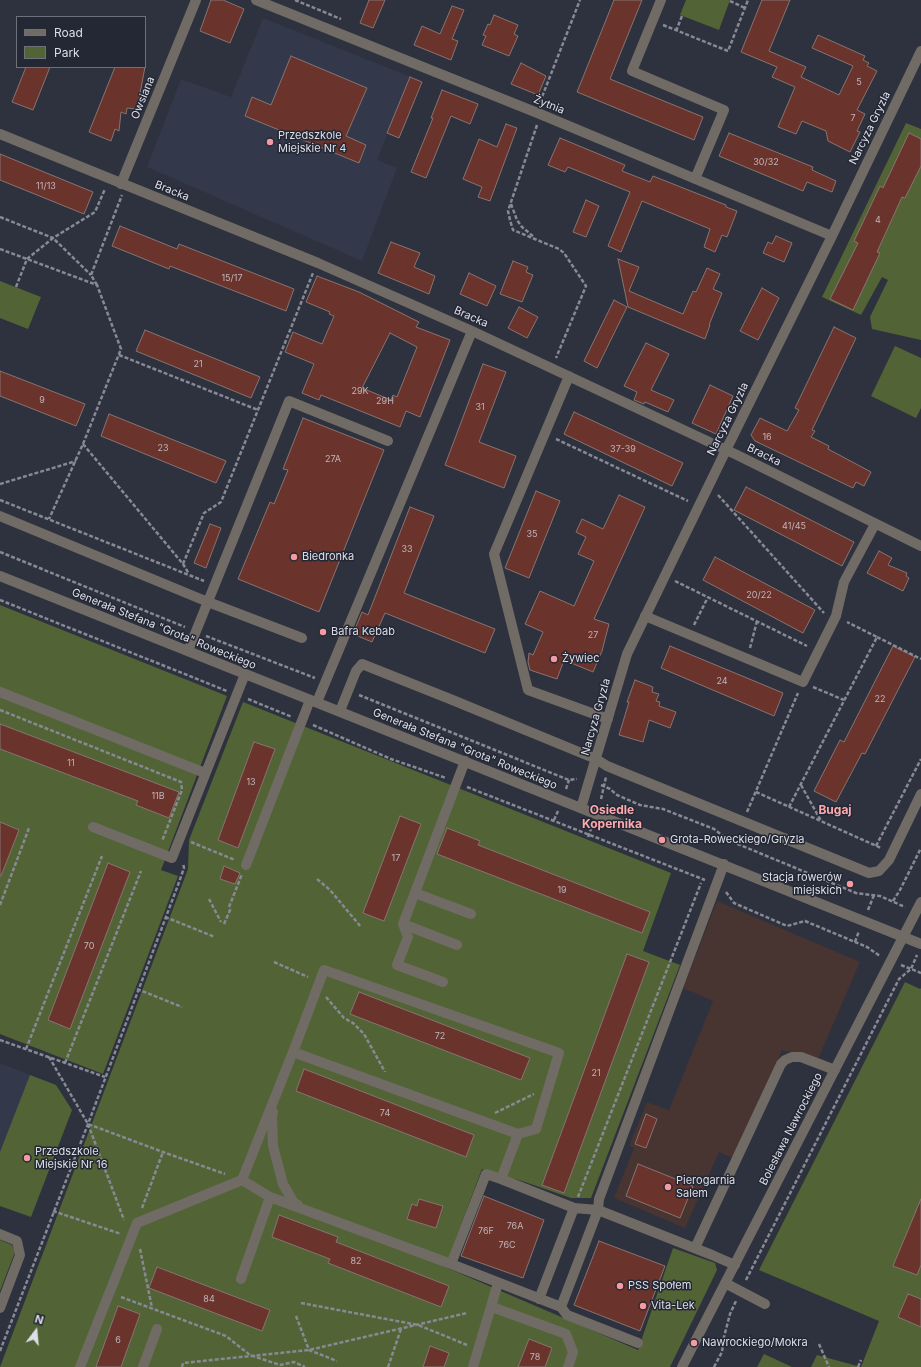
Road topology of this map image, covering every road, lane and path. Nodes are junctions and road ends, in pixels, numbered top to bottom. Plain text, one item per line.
1 (196, 0) edge
2 (580, 0) edge
3 (661, 0) edge
4 (748, 0) edge
5 (259, 1) edge
6 (730, 1) dead end
7 (745, 8) junction
8 (682, 16) dead end
9 (652, 21) junction
10 (676, 31) junction
11 (921, 51) edge
12 (540, 114) junction
13 (0, 134) edge
14 (695, 179) junction
15 (121, 184) junction
16 (105, 188) dead end
17 (122, 195) dead end
18 (511, 204) junction
19 (0, 217) edge
20 (832, 236) junction
21 (53, 238) junction
22 (537, 240) junction
23 (0, 249) edge
24 (27, 260) junction
25 (318, 263) junction
26 (91, 275) junction
27 (97, 285) junction
28 (16, 287) dead end
29 (472, 331) junction
30 (119, 355) junction
31 (551, 368) junction
32 (569, 376) junction
33 (258, 410) junction
34 (544, 433) junction
35 (388, 441) dead end
36 (83, 444) junction
37 (726, 450) junction
38 (76, 460) junction
39 (0, 484) edge
40 (717, 495) dead end
41 (0, 500) edge
42 (688, 501) dead end
43 (0, 516) edge
44 (49, 519) junction
45 (875, 524) junction
46 (921, 546) edge
47 (0, 552) edge
48 (183, 564) junction
49 (189, 575) junction
50 (0, 576) edge
51 (673, 580) dead end
52 (215, 585) junction
53 (708, 597) junction
54 (0, 600) edge
55 (208, 602) junction
56 (645, 616) junction
57 (834, 619) junction
58 (757, 621) junction
59 (196, 631) junction
60 (689, 635) junction
61 (877, 637) junction
62 (302, 638) dead end
63 (188, 651) junction
64 (818, 651) junction
65 (747, 659) junction
66 (921, 659) edge
67 (245, 674) junction
68 (325, 682) junction
69 (803, 682) junction
70 (348, 691) junction
71 (0, 692) edge
72 (236, 695) junction
73 (844, 700) junction
74 (313, 701) junction
75 (0, 710) edge
76 (340, 712) junction
77 (608, 719) junction
78 (302, 721) junction
79 (921, 759) edge
80 (596, 760) junction
81 (464, 761) junction
82 (205, 773) junction
83 (590, 780) junction
84 (456, 783) junction
85 (800, 785) junction
86 (756, 792) junction
87 (921, 794) edge
88 (789, 807) junction
89 (581, 808) junction
90 (821, 821) junction
91 (743, 822) junction
92 (592, 826) dead end
93 (93, 827) dead end
94 (29, 828) dead end
95 (588, 835) junction
96 (190, 842) dead end
97 (876, 846) junction
98 (921, 848) edge
99 (158, 852) junction
100 (892, 853) junction
101 (102, 856) dead end
102 (183, 860) dead end
103 (724, 864) junction
104 (246, 865) junction
105 (141, 871) dead end
106 (317, 879) dead end
107 (701, 883) dead end
108 (716, 885) junction
109 (415, 892) junction
110 (209, 899) dead end
111 (921, 902) edge
112 (0, 905) edge
113 (471, 914) dead end
114 (165, 917) junction
115 (221, 922) dead end
116 (224, 924) dead end
117 (403, 924) junction
118 (361, 927) dead end
119 (215, 937) dead end
120 (903, 937) junction
121 (457, 945) dead end
122 (920, 948) edge
123 (891, 961) junction
124 (274, 962) dead end
125 (911, 969) junction
126 (921, 973) edge
127 (320, 982) junction
128 (443, 982) dead end
129 (137, 989) junction
130 (182, 1007) dead end
131 (0, 1040) edge
132 (26, 1049) junction
133 (293, 1052) junction
134 (49, 1057) junction
135 (65, 1063) junction
136 (835, 1070) junction
137 (105, 1077) junction
138 (395, 1089) junction
139 (278, 1091) junction
140 (535, 1094) dead end
141 (481, 1121) junction
142 (88, 1124) junction
143 (518, 1134) junction
144 (163, 1152) junction
145 (501, 1179) junction
146 (242, 1180) junction
147 (270, 1197) junction
148 (574, 1208) junction
149 (307, 1210) junction
150 (598, 1210) junction
151 (53, 1211) junction
152 (137, 1223) junction
153 (0, 1234) edge
154 (131, 1238) junction
155 (140, 1248) dead end
156 (695, 1248) junction
157 (451, 1264) junction
158 (734, 1265) junction
159 (241, 1279) dead end
160 (498, 1283) junction
161 (725, 1283) junction
162 (740, 1292) junction
163 (109, 1293) junction
164 (2, 1295) edge
165 (539, 1299) junction
166 (301, 1303) dead end
167 (764, 1304) dead end
168 (492, 1307) junction
169 (561, 1307) junction
170 (0, 1308) edge
171 (152, 1309) junction
172 (467, 1313) dead end
173 (296, 1316) dead end
174 (418, 1325) junction
175 (157, 1329) dead end
176 (402, 1329) junction
177 (638, 1343) dead end
178 (819, 1344) dead end
179 (479, 1349) junction
180 (309, 1350) junction
181 (0, 1351) edge
182 (250, 1356) junction
183 (862, 1360) dead end
184 (337, 1361) dead end
185 (80, 1367) edge
186 (143, 1367) edge
187 (182, 1367) edge
188 (305, 1367) edge
189 (388, 1367) edge
190 (473, 1367) edge
191 (568, 1367) edge
192 (682, 1367) edge
193 (714, 1367) edge
194 (829, 1367) edge
195 (858, 1367) edge

1 - 15 street, Owsiana
2 - 12 path
3 - 9 street
4 - 7 path
5 - 12 street, Żytnia
6 - 7 path
7 - 10 path
8 - 10 path
9 - 10 path
9 - 14 street
11 - 20 street, Narcyza Gryzla
12 - 14 street, Żytnia
12 - 18 path
13 - 15 street, Bracka
14 - 20 street, Żytnia
15 - 25 street, Bracka
16 - 21 path
17 - 26 path
18 - 22 path
18 - 22 path
19 - 21 path
20 - 37 street, Narcyza Gryzla
21 - 24 path
21 - 26 path
22 - 31 path
23 - 24 path
24 - 27 path
24 - 28 path
25 - 29 street, Bracka
25 - 33 path
26 - 27 path
27 - 30 path
29 - 31 street, Bracka
29 - 68 street
30 - 33 path
30 - 36 path
31 - 32 street, Bracka
32 - 34 street
32 - 37 street, Bracka
33 - 48 path
34 - 42 path
34 - 77 street
35 - 52 street
36 - 38 path
36 - 48 path
37 - 45 street, Bracka
37 - 56 street, Narcyza Gryzla
38 - 39 path
38 - 44 path
40 - 57 path
41 - 44 path
43 - 55 street
44 - 49 path
45 - 46 street, Bracka
45 - 57 street
47 - 59 path
48 - 49 path
49 - 52 path
50 - 63 street, Generała Stefana "Grota" Roweckiego
51 - 53 path
52 - 55 street
53 - 58 path
53 - 60 path
54 - 72 path
55 - 59 street
55 - 62 street
56 - 60 street
56 - 77 street, Narcyza Gryzla
57 - 61 path
57 - 64 street
58 - 64 path
58 - 65 path
59 - 63 street
59 - 68 path
60 - 65 street
61 - 66 path
61 - 73 path
63 - 67 street, Generała Stefana "Grota" Roweckiego
64 - 69 street
65 - 69 street
67 - 72 street
67 - 74 street, Generała Stefana "Grota" Roweckiego
68 - 74 street
69 - 73 path
69 - 86 path
70 - 76 street
70 - 80 street
70 - 83 path
71 - 82 street
72 - 78 path
72 - 82 street
73 - 85 path
74 - 76 street, Generała Stefana "Grota" Roweckiego
74 - 78 street
75 - 99 path
76 - 81 street, Generała Stefana "Grota" Roweckiego
77 - 80 street, Narcyza Gryzla
78 - 84 path
78 - 104 street
79 - 97 path
80 - 83 street, Narcyza Gryzla
80 - 91 street
81 - 84 street
81 - 89 street, Generała Stefana "Grota" Roweckiego
82 - 99 street
83 - 89 street, Narcyza Gryzla
83 - 98 path
84 - 95 path
84 - 109 street
85 - 88 path
85 - 90 path
86 - 88 path
86 - 91 path
87 - 100 street
88 - 90 path
89 - 103 street, Generała Stefana "Grota" Roweckiego
90 - 97 path
91 - 100 street
92 - 95 path
93 - 99 street
94 - 112 path
95 - 108 path
96 - 104 path
97 - 100 path
101 - 132 path
102 - 114 path
103 - 108 street
103 - 120 street, Generała Stefana "Grota" Roweckiego
104 - 116 path
105 - 135 path
106 - 118 path
107 - 148 path
108 - 123 path
108 - 150 street
109 - 113 street
109 - 117 street
110 - 115 path
111 - 120 street, Bolesława Nawrockiego
114 - 119 path
114 - 129 path
117 - 121 street
117 - 128 street
120 - 122 street, Generała Stefana "Grota" Roweckiego
120 - 123 street, Bolesława Nawrockiego
122 - 125 path
123 - 125 path
123 - 136 street, Bolesława Nawrockiego
124 - 127 path
125 - 126 path
125 - 162 path
127 - 133 street
127 - 138 path
127 - 143 street
129 - 130 path
129 - 137 path
131 - 132 path
132 - 134 path
133 - 138 street
133 - 139 street
134 - 135 path
134 - 142 path
135 - 137 path
136 - 156 street
136 - 158 street, Bolesława Nawrockiego
137 - 142 path
138 - 141 street
139 - 146 street
139 - 149 street
140 - 141 path
141 - 143 street
142 - 144 path
142 - 151 path
142 - 154 path
143 - 145 street
144 - 146 path
144 - 152 path
145 - 148 street
145 - 157 street
146 - 147 street
146 - 152 street
147 - 149 street
147 - 159 street
148 - 150 street
148 - 165 street
149 - 157 street
150 - 156 street
150 - 169 street
151 - 154 path
151 - 181 path
152 - 154 street
153 - 164 street
154 - 163 street
155 - 171 path
156 - 158 street
157 - 160 street
158 - 161 street, Bolesława Nawrockiego
160 - 165 street
160 - 168 street
161 - 162 street
161 - 192 street, Bolesława Nawrockiego
162 - 167 street
162 - 193 path
163 - 171 path
163 - 185 street
164 - 170 street
165 - 169 street
166 - 174 path
168 - 179 street
168 - 191 street
169 - 177 street
171 - 182 path
172 - 174 path
173 - 180 path
174 - 176 path
174 - 179 path
175 - 186 street
176 - 180 path
176 - 189 path
178 - 194 path
179 - 190 street
180 - 182 path
180 - 184 path
182 - 187 path
182 - 188 path
183 - 195 path

